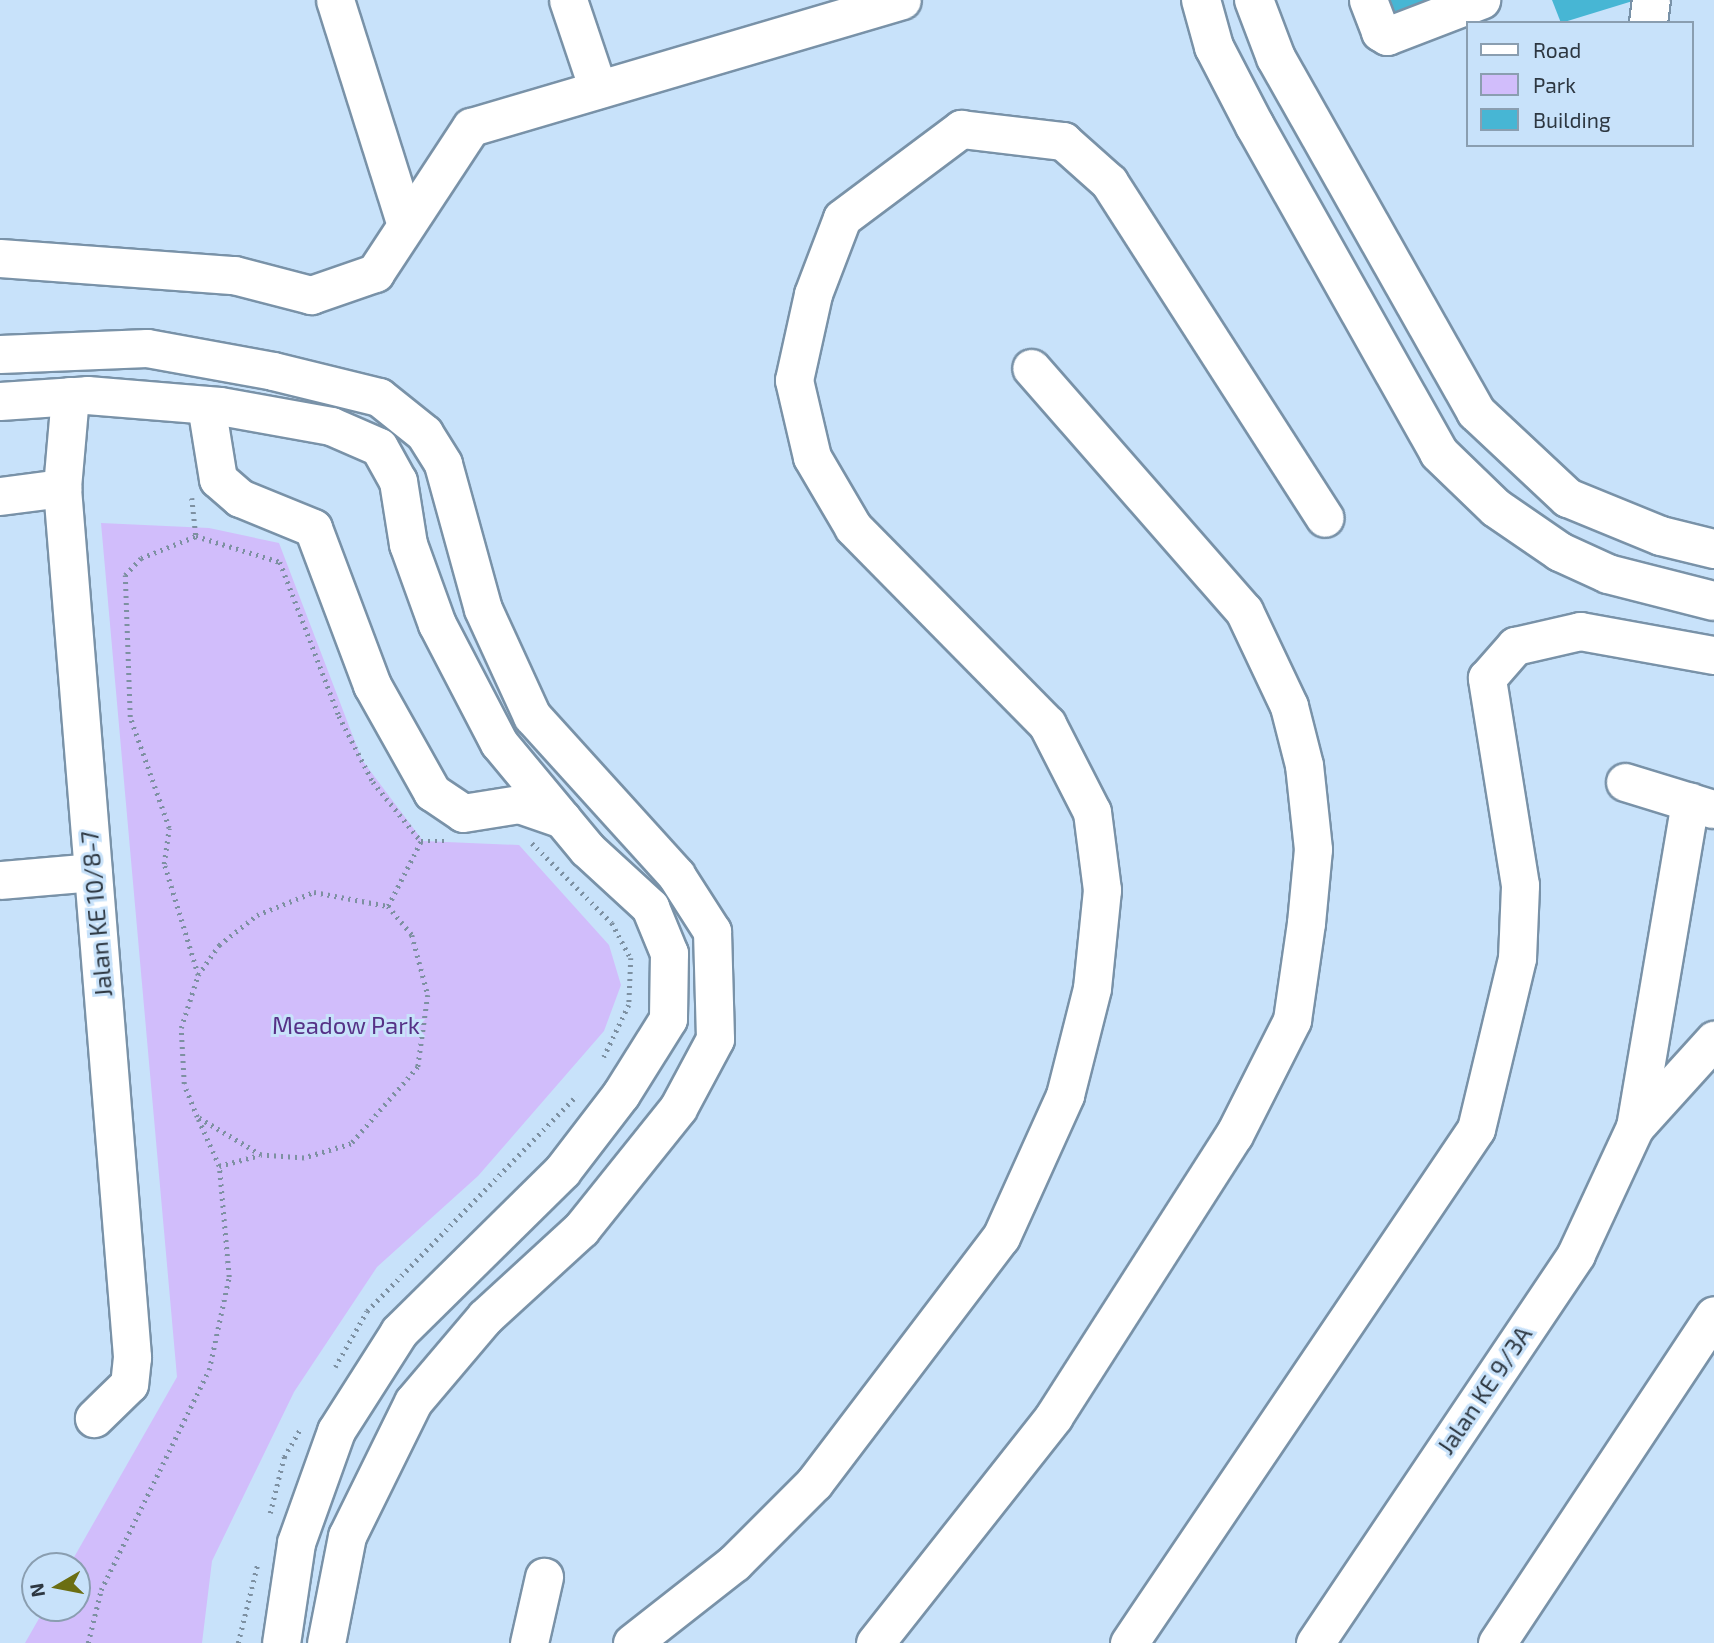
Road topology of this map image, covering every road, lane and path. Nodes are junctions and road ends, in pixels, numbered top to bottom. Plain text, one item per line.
1 (335, 0) edge
2 (568, 0) edge
3 (902, 0) edge
4 (1201, 0) edge
5 (1254, 0) edge
6 (1368, 0) edge
7 (1482, 0) edge
8 (1651, 0) edge
9 (824, 11) edge
10 (1498, 21) edge
11 (1648, 21) edge
12 (598, 89) junction
13 (405, 222) junction
14 (0, 257) edge
15 (0, 354) edge
16 (1031, 368) dead end
17 (70, 396) junction
18 (0, 401) edge
19 (206, 405) junction
20 (190, 486) dead end
21 (62, 488) junction
22 (0, 496) edge
23 (1325, 518) dead end
24 (196, 536) junction
25 (1714, 549) edge
26 (1714, 601) edge
27 (1714, 655) edge
28 (1625, 782) dead end
29 (1702, 806) edge
30 (562, 819) junction
31 (522, 833) dead end
32 (421, 841) junction
33 (461, 841) dead end
34 (93, 872) junction
35 (0, 880) edge
36 (388, 906) junction
37 (198, 975) junction
38 (1714, 1040) edge
39 (599, 1065) dead end
40 (584, 1087) dead end
41 (197, 1117) junction
42 (1636, 1127) junction
43 (261, 1155) junction
44 (219, 1166) junction
45 (1714, 1315) edge
46 (329, 1379) dead end
47 (94, 1418) dead end
48 (303, 1424) dead end
49 (268, 1523) dead end
50 (261, 1550) dead end
51 (544, 1577) dead end
52 (88, 1643) edge
53 (238, 1643) edge
54 (281, 1643) edge
55 (326, 1643) edge
56 (529, 1643) edge
57 (632, 1643) edge
58 (875, 1643) edge
59 (1129, 1643) edge
60 (1315, 1643) edge
61 (1497, 1643) edge

1 - 13 street
2 - 12 street
3 - 9 street
4 - 26 main road
5 - 25 main road
6 - 7 street
7 - 10 street
8 - 11 street
9 - 12 street
12 - 13 street
13 - 14 street
15 - 55 street
16 - 58 street
17 - 18 street
17 - 19 street
17 - 21 street, Jalan KE 10/8-7
19 - 30 street
19 - 30 street
20 - 24 path
21 - 22 street
21 - 34 street, Jalan KE 10/8-7
23 - 57 street
24 - 32 path
24 - 37 path
27 - 59 street
28 - 29 street
29 - 42 street, Jalan KE 9/3A
30 - 54 street
31 - 39 path
32 - 33 path
32 - 36 path
34 - 35 street
34 - 47 street, Jalan KE 10/8-7
36 - 37 path
36 - 43 path
37 - 41 path
38 - 42 street, Jalan KE 9/3A
40 - 46 path
41 - 43 path
41 - 44 path
42 - 60 street, Jalan KE 9/3A
43 - 44 path
44 - 52 path
45 - 61 street
48 - 49 path
50 - 53 path
51 - 56 street

